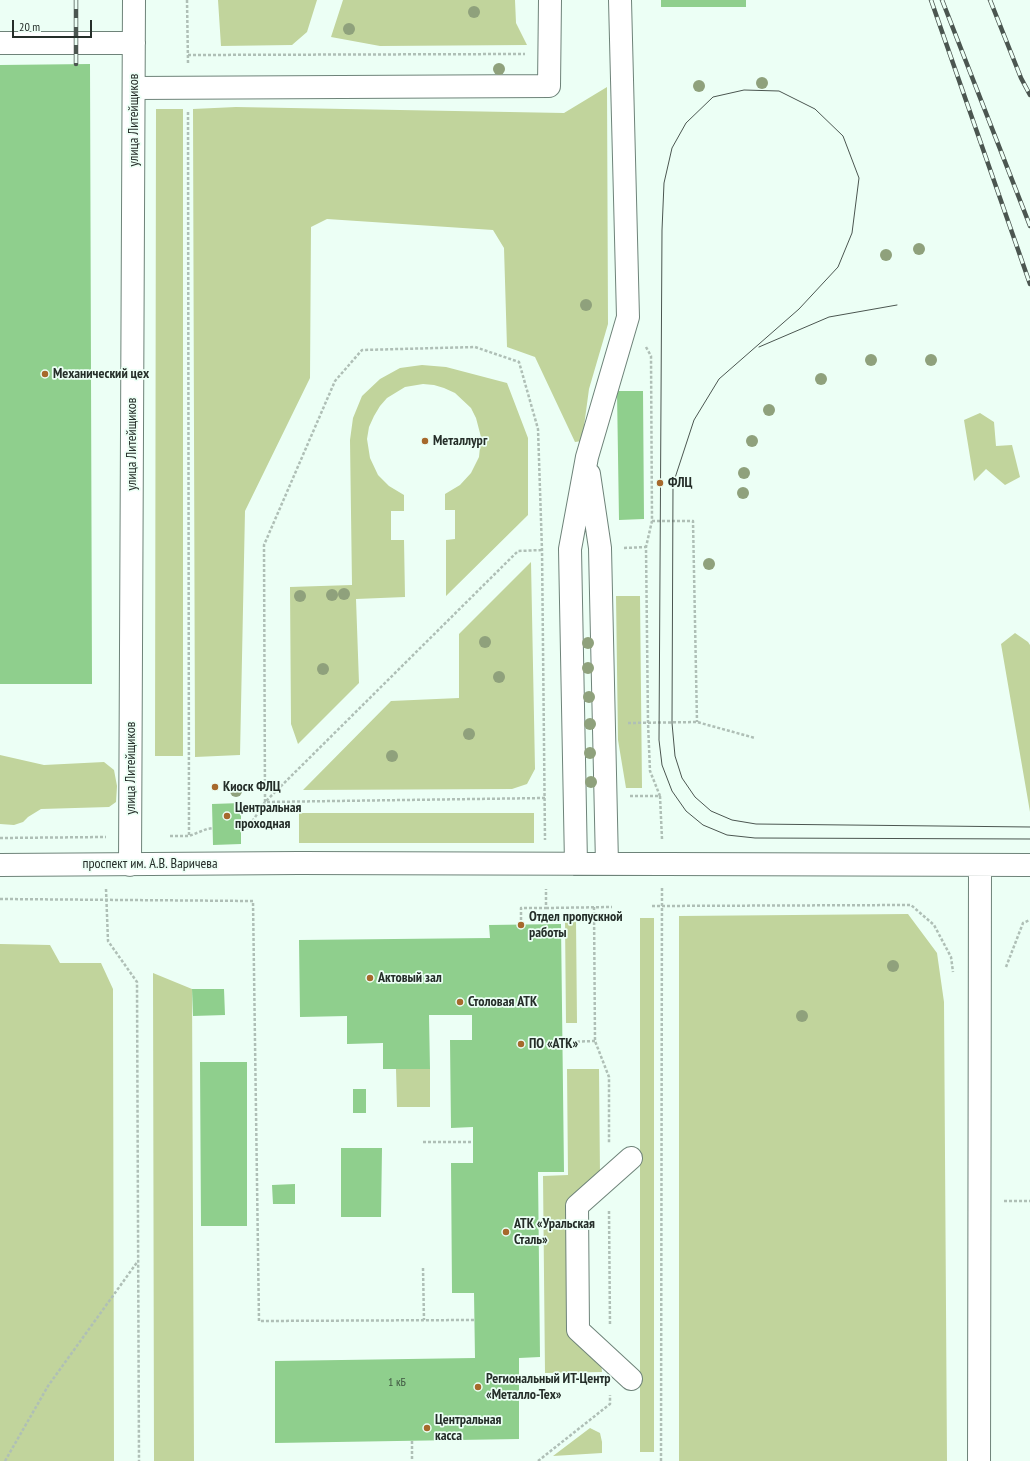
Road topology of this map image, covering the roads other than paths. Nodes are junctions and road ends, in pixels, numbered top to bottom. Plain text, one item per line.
1 (134, 0) edge
2 (550, 0) edge
3 (620, 0) edge
4 (0, 43) edge
5 (134, 43) junction
6 (134, 88) junction
7 (586, 457) junction
8 (130, 864) junction
9 (576, 864) junction
10 (607, 864) junction
11 (980, 864) junction
12 (0, 865) edge
13 (1030, 865) edge
14 (631, 1158) dead end
15 (631, 1379) dead end
16 (979, 1461) edge

1 - 5 street, улица Литейщиков
2 - 6 street
3 - 7 street
4 - 5 street
5 - 6 street, улица Литейщиков
6 - 8 street, улица Литейщиков
7 - 9 street
7 - 10 street
8 - 9 street, проспект им. А.В. Варичева
8 - 12 street, проспект им. А.В. Варичева
9 - 10 street, проспект им. А.В. Варичева
10 - 11 street, проспект им. А.В. Варичева
11 - 13 street, проспект им. А.В. Варичева
11 - 16 street
14 - 15 street

